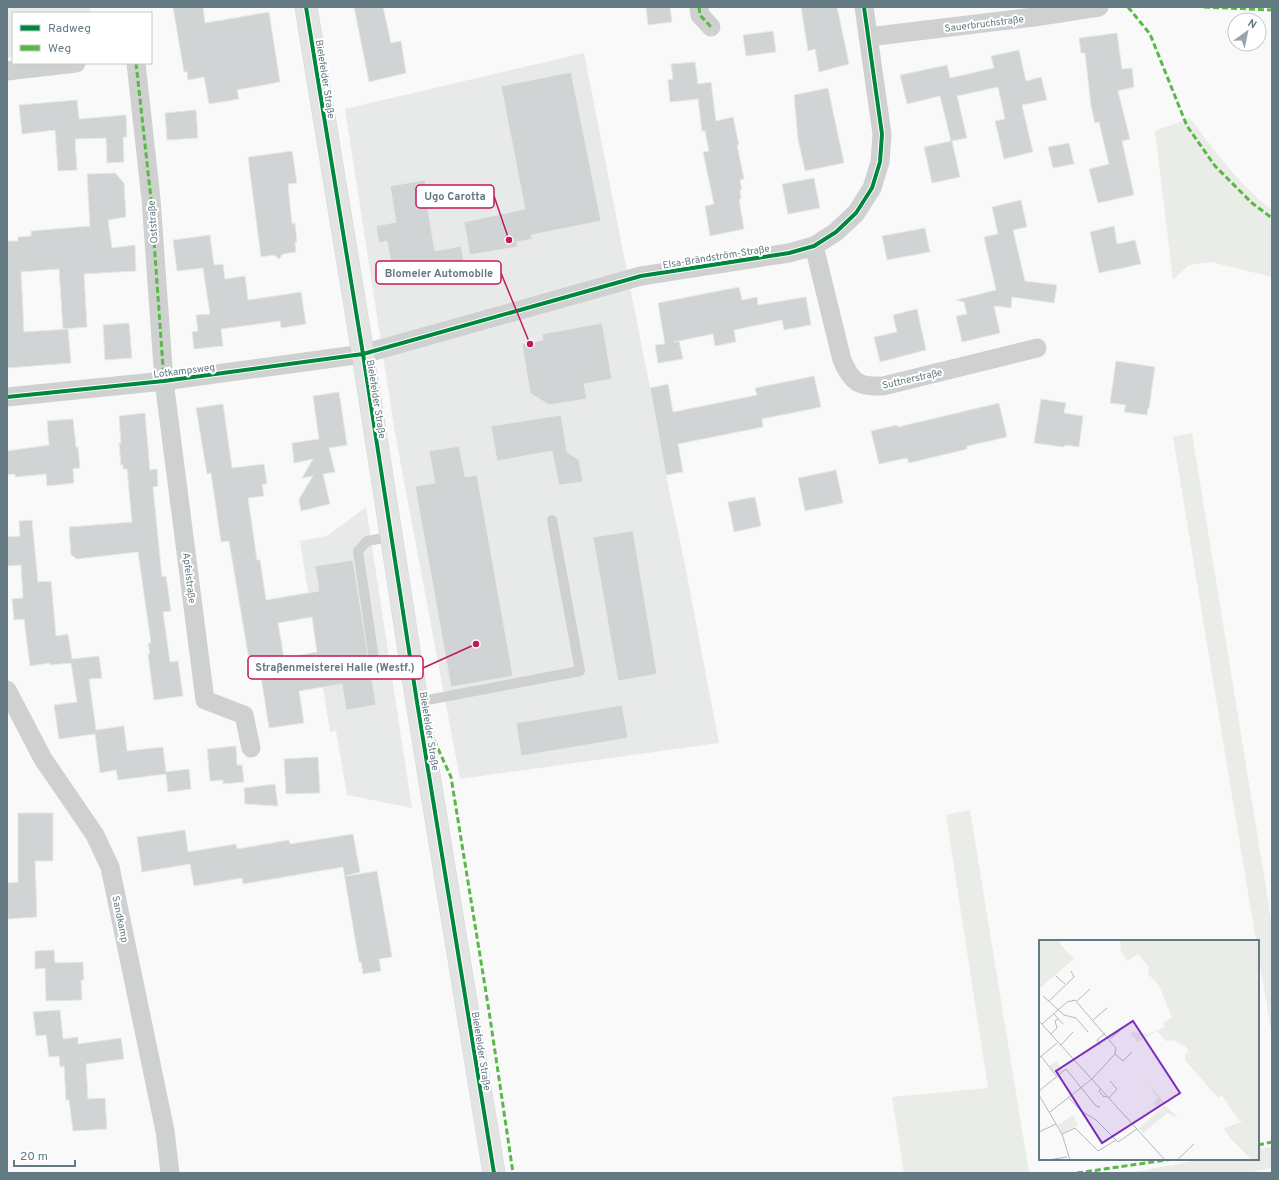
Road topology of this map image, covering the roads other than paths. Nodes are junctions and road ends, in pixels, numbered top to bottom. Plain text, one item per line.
1 (306, 7) edge
2 (699, 7) edge
3 (864, 7) edge
4 (1099, 7) edge
5 (711, 27) dead end
6 (868, 37) junction
7 (67, 64) edge
8 (136, 64) edge
9 (7, 71) edge
10 (814, 246) junction
11 (1037, 348) dead end
12 (363, 354) junction
13 (164, 381) junction
14 (7, 397) edge
15 (552, 520) dead end
16 (390, 537) junction
17 (411, 664) junction
18 (7, 690) edge
19 (417, 702) junction
20 (252, 748) dead end
21 (170, 1173) edge
22 (494, 1173) edge

1 - 12 street, Bielefelder Straße
2 - 5 street
3 - 6 street, Elsa-Brändström-Straße
4 - 6 street, Sauerbruchstraße
6 - 10 street, Elsa-Brändström-Straße
7 - 9 street
8 - 13 street, Oststraße
10 - 11 street, Suttnerstraße
10 - 12 street, Elsa-Brändström-Straße
12 - 13 street, Lotkampsweg
12 - 16 street, Bielefelder Straße
13 - 14 street, Lotkampsweg
13 - 20 street, Apfelstraße
15 - 19 lane
16 - 17 street, Bielefelder Straße
16 - 17 lane
17 - 19 street, Bielefelder Straße
18 - 21 street, Sandkamp
19 - 22 street, Bielefelder Straße

